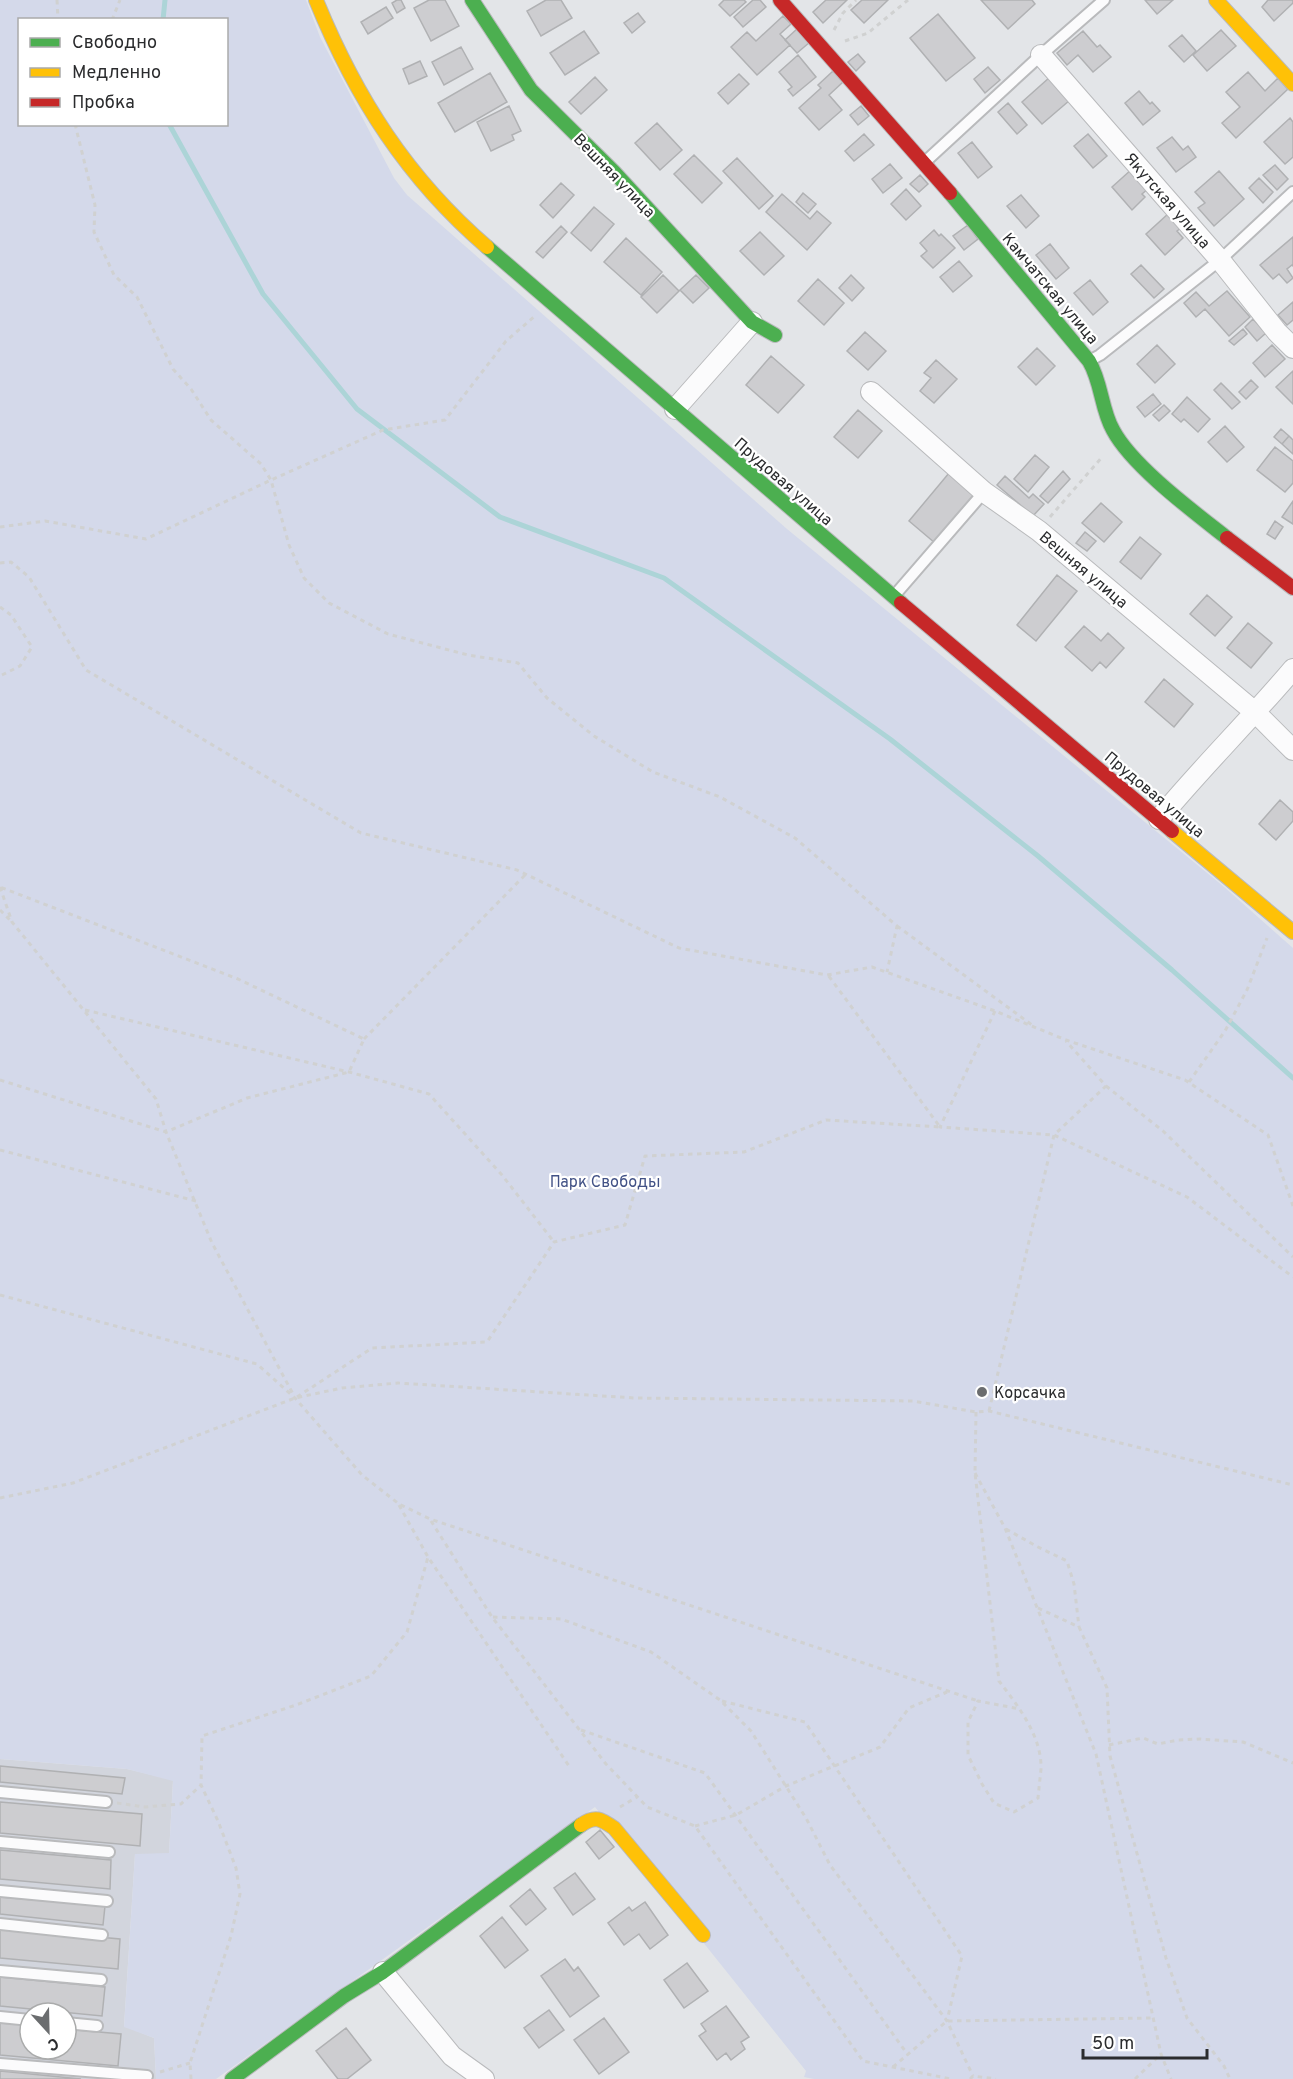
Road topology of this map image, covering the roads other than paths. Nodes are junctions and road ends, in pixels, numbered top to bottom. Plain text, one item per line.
1 (316, 0) edge
2 (472, 0) edge
3 (780, 0) edge
4 (1104, 0) edge
5 (1216, 0) edge
6 (1041, 55) junction
7 (1293, 84) edge
8 (924, 162) junction
9 (1293, 192) edge
10 (1220, 260) junction
11 (752, 322) junction
12 (774, 335) dead end
13 (1293, 348) edge
14 (1091, 360) junction
15 (871, 392) dead end
16 (675, 409) junction
17 (984, 492) junction
18 (1293, 588) edge
19 (894, 597) junction
20 (1293, 669) edge
21 (1256, 713) junction
22 (1293, 750) edge
23 (1159, 819) junction
24 (1293, 932) edge
25 (0, 1792) edge
26 (106, 1802) road end
27 (0, 1842) edge
28 (109, 1852) dead end
29 (0, 1891) edge
30 (107, 1901) dead end
31 (0, 1924) edge
32 (102, 1935) dead end
33 (703, 1935) dead end
34 (0, 1971) edge
35 (383, 1972) junction
36 (101, 1980) dead end
37 (0, 2017) edge
38 (18, 2019) edge
39 (78, 2024) edge
40 (97, 2026) dead end
41 (0, 2064) edge
42 (147, 2076) road end
43 (232, 2079) edge
44 (484, 2079) edge

1 - 16 street, Прудовая улица
2 - 11 street, Вешняя улица
3 - 8 street, Камчатская улица
4 - 6 lane
5 - 7 street
6 - 8 lane
6 - 10 street, Якутская улица
8 - 14 street, Камчатская улица
9 - 10 lane
10 - 13 street, Якутская улица
10 - 14 lane
11 - 12 street, Вешняя улица
11 - 16 street
14 - 18 street, Камчатская улица
15 - 17 street, Вешняя улица
16 - 19 street, Прудовая улица
17 - 19 lane
17 - 21 street, Вешняя улица
19 - 23 street, Прудовая улица
20 - 21 street
21 - 22 street, Вешняя улица
21 - 23 street
23 - 24 street, Прудовая улица
25 - 26 lane
27 - 28 lane
29 - 30 lane
31 - 32 lane
33 - 35 street
34 - 36 lane
35 - 43 street
35 - 44 street
37 - 38 lane
39 - 40 lane
41 - 42 lane

